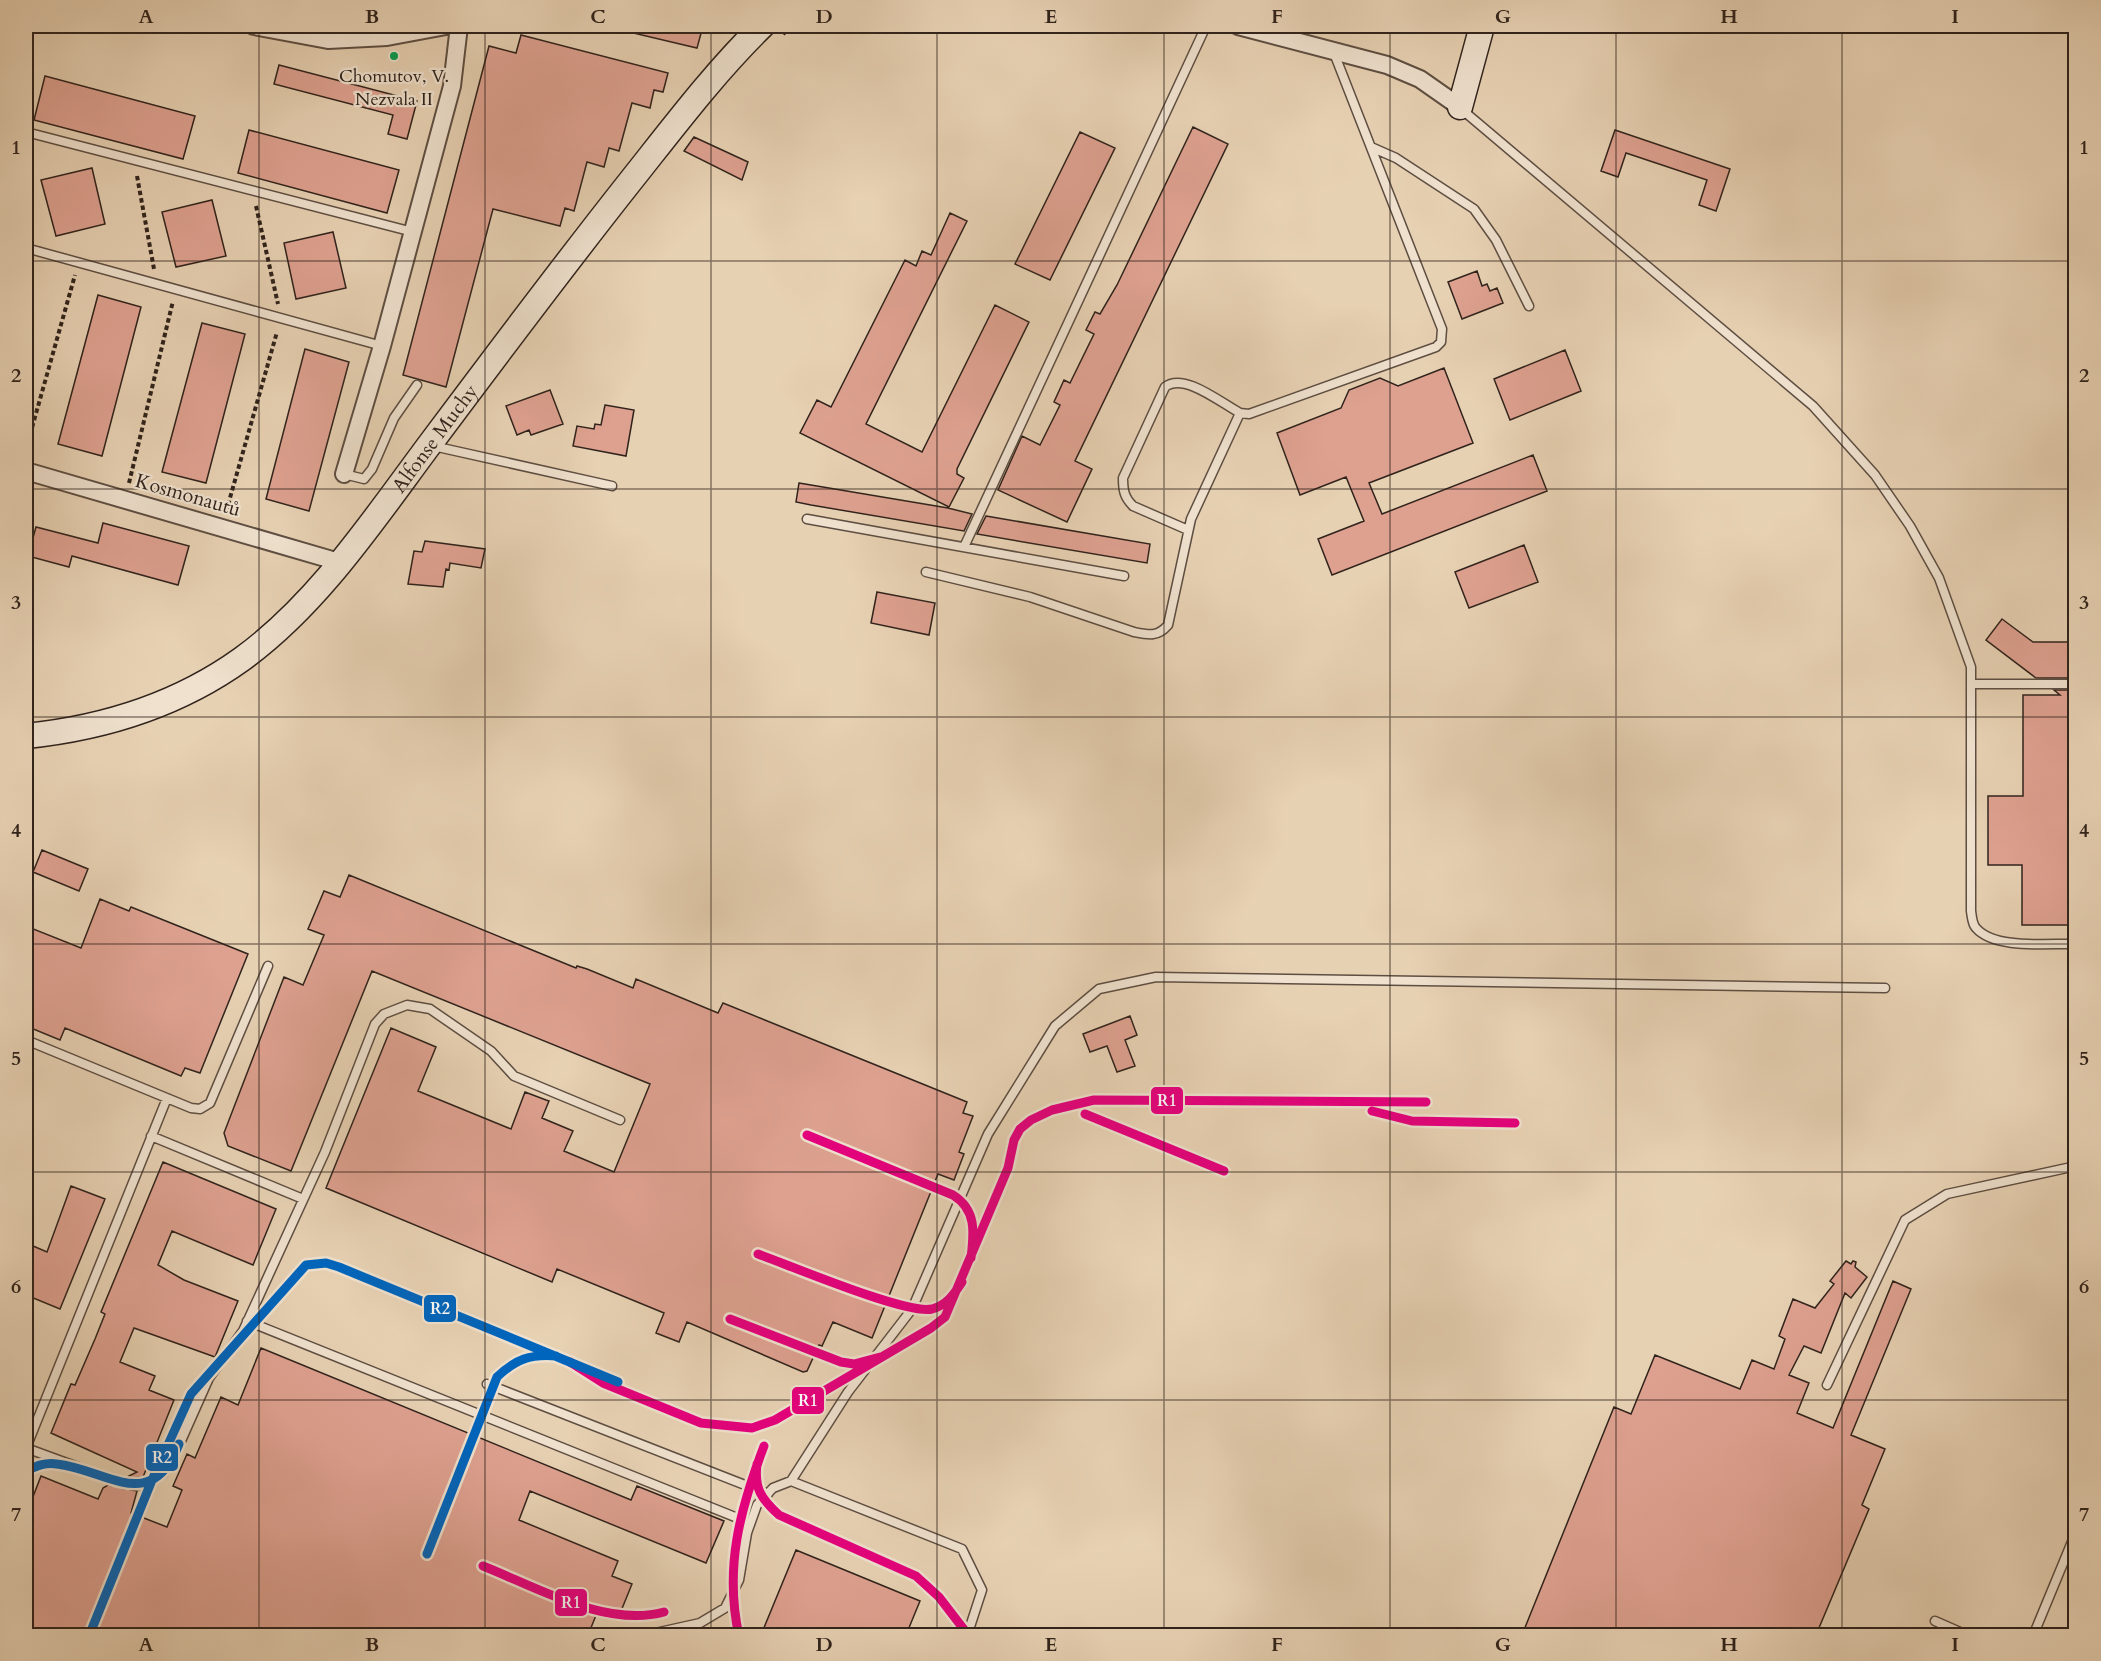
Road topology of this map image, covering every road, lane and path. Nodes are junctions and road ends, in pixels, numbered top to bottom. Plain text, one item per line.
1 (254, 26) edge
2 (447, 26) edge
3 (459, 26) edge
4 (762, 26) edge
5 (1206, 26) edge
6 (1238, 26) edge
7 (1482, 26) edge
8 (1334, 53) junction
9 (1460, 107) junction
10 (26, 132) edge
11 (1371, 147) junction
12 (135, 160) junction
13 (252, 191) junction
14 (413, 232) junction
15 (26, 248) edge
16 (79, 263) junction
17 (157, 284) junction
18 (176, 289) junction
19 (1529, 306) dead end
20 (281, 318) junction
21 (382, 346) junction
22 (417, 386) dead end
23 (1240, 413) junction
24 (429, 445) junction
25 (26, 449) edge
26 (26, 471) edge
27 (344, 474) joint
28 (612, 486) dead end
29 (125, 499) junction
30 (807, 519) dead end
31 (222, 526) junction
32 (1188, 530) junction
33 (963, 547) junction
34 (339, 562) junction
35 (926, 572) dead end
36 (1124, 576) dead end
37 (1971, 684) junction
38 (2076, 684) edge
39 (26, 736) edge
40 (2076, 944) edge
41 (268, 966) dead end
42 (1885, 988) dead end
43 (26, 1040) edge
44 (167, 1098) junction
45 (620, 1120) dead end
46 (151, 1137) junction
47 (2076, 1166) edge
48 (303, 1199) junction
49 (247, 1321) junction
50 (487, 1384) dead end
51 (1827, 1384) dead end
52 (26, 1448) edge
53 (791, 1481) junction
54 (768, 1494) junction
55 (750, 1523) junction
56 (2076, 1532) edge
57 (1935, 1622) dead end
58 (655, 1633) dead end
59 (967, 1635) edge
60 (1969, 1635) edge
61 (2033, 1635) edge

1 - 2 street
3 - 14 street
4 - 24 main road, Alfonse Muchy
5 - 33 lane
6 - 8 street
7 - 9 main road
8 - 9 street
8 - 11 lane
9 - 37 lane
10 - 12 lane
11 - 19 lane
11 - 23 lane
12 - 13 lane
12 - 17 path
13 - 14 lane
13 - 20 path
14 - 21 street
15 - 16 lane
16 - 17 lane
16 - 25 path
17 - 18 lane
18 - 20 lane
18 - 29 path
20 - 21 lane
20 - 31 path
21 - 27 street
22 - 27 lane
23 - 32 lane
23 - 32 lane
24 - 28 lane
24 - 34 main road, Alfonse Muchy
26 - 29 street, Kosmonautů
29 - 31 street, Kosmonautů
30 - 33 lane
31 - 34 street, Kosmonautů
32 - 35 lane
33 - 36 lane
34 - 39 main road, Alfonse Muchy
37 - 38 lane
37 - 40 lane
41 - 44 lane
42 - 53 lane
43 - 44 lane
44 - 46 lane
45 - 48 lane
46 - 48 lane
46 - 52 lane
47 - 51 lane
48 - 49 lane
49 - 52 lane
49 - 55 lane
50 - 54 lane
53 - 54 lane
53 - 59 lane
54 - 55 lane
55 - 58 lane
56 - 61 lane
57 - 60 lane

